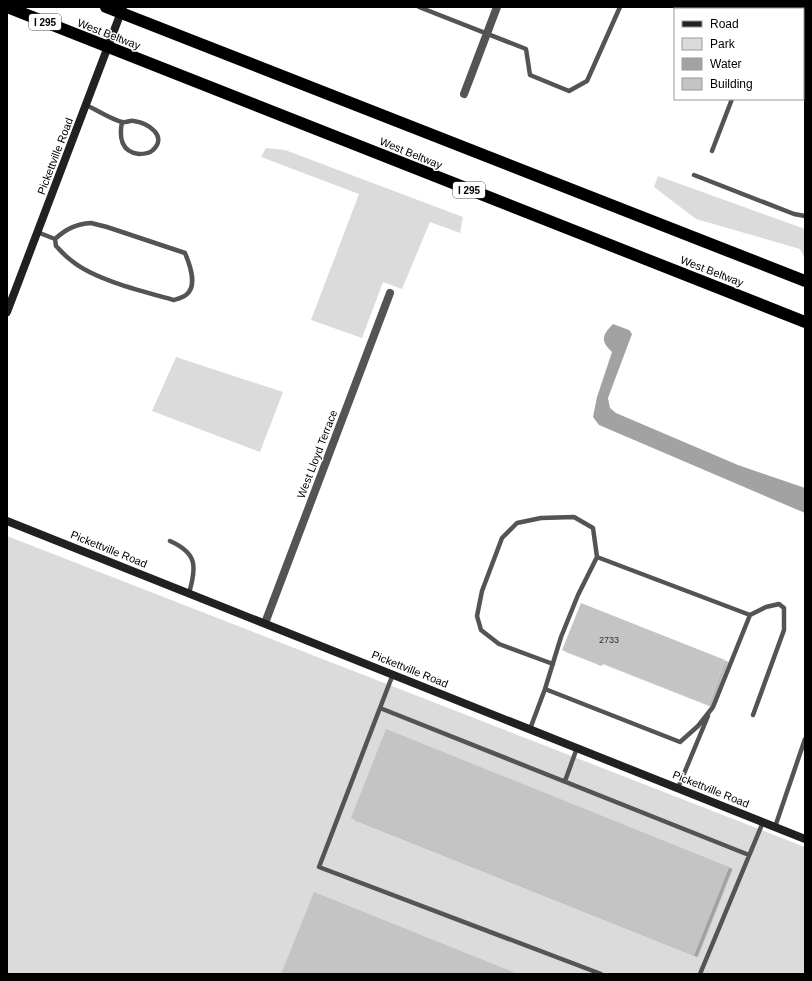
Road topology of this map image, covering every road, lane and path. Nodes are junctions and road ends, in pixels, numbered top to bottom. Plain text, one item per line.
1 (7, 7) edge
2 (106, 7) edge
3 (123, 7) edge
4 (419, 7) edge
5 (497, 7) edge
6 (620, 7) edge
7 (487, 34) junction
8 (464, 94) dead end
9 (732, 100) edge
10 (86, 105) junction
11 (122, 122) junction
12 (712, 151) dead end
13 (694, 175) dead end
14 (805, 216) edge
15 (37, 232) junction
16 (56, 239) junction
17 (805, 281) edge
18 (390, 293) dead end
19 (7, 312) edge
20 (805, 322) edge
21 (7, 521) edge
22 (170, 542) dead end
23 (597, 557) junction
24 (189, 593) junction
25 (750, 615) junction
26 (265, 623) junction
27 (553, 664) junction
28 (393, 674) junction
29 (545, 689) junction
30 (380, 708) junction
31 (711, 710) junction
32 (753, 715) dead end
33 (530, 729) junction
34 (805, 739) edge
35 (578, 748) junction
36 (564, 781) junction
37 (678, 788) junction
38 (762, 822) junction
39 (775, 827) junction
40 (805, 839) edge
41 (749, 854) junction
42 (601, 974) edge
43 (700, 974) edge

1 - 20 highway, West Beltway / I 295
2 - 17 highway
3 - 10 street, Pickettville Road
4 - 7 lane
5 - 7 street
6 - 7 lane
7 - 8 street
9 - 12 lane
10 - 11 lane
10 - 15 street, Pickettville Road
11 - 11 lane
13 - 14 lane
15 - 16 lane
15 - 19 street, Pickettville Road
16 - 16 lane
18 - 26 street, West Lloyd Terrace
21 - 24 street, Pickettville Road
22 - 24 lane
23 - 25 lane
23 - 27 lane
23 - 27 lane
24 - 26 street, Pickettville Road
25 - 31 lane
25 - 32 lane
26 - 28 street, Pickettville Road
27 - 29 lane
28 - 30 lane
28 - 33 street, Pickettville Road
29 - 31 lane
29 - 33 lane
30 - 36 lane
30 - 42 lane
31 - 37 lane
33 - 35 street, Pickettville Road
34 - 39 lane
35 - 36 lane
35 - 37 street, Pickettville Road
36 - 41 lane
37 - 38 street, Pickettville Road
38 - 39 street, Pickettville Road
38 - 41 lane
39 - 40 street, Pickettville Road
41 - 43 lane

